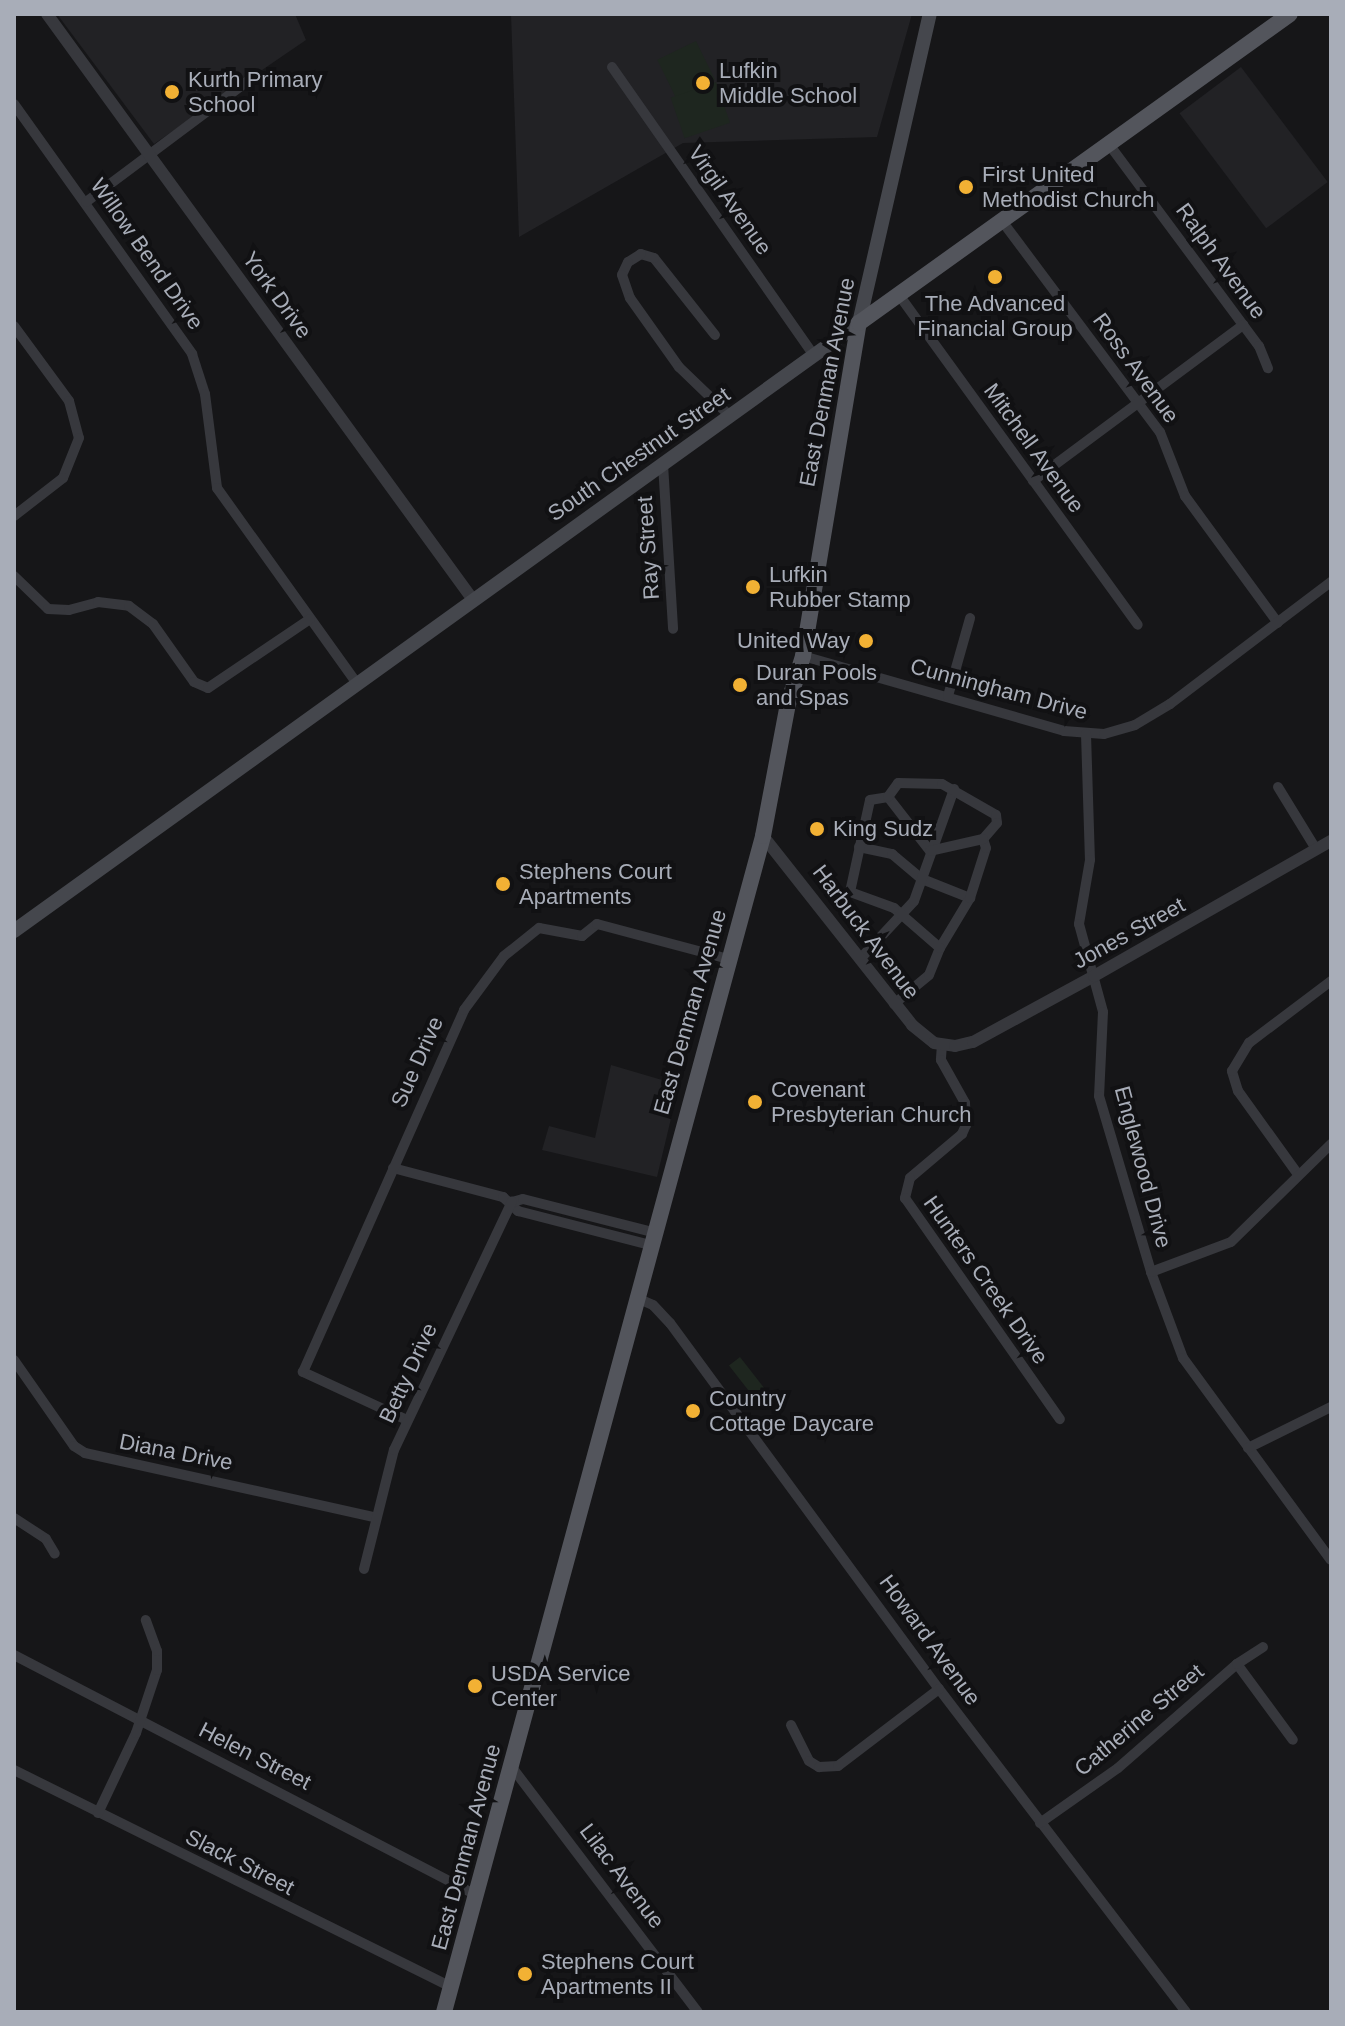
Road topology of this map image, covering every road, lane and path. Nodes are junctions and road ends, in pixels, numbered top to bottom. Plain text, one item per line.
1 (47, 14) edge
2 (930, 14) edge
3 (1290, 14) edge
4 (612, 67) dead end
5 (252, 78) dead end
6 (14, 104) edge
7 (18, 119) edge
8 (1108, 143) junction
9 (150, 155) junction
10 (86, 202) junction
11 (1002, 221) junction
12 (899, 295) junction
13 (859, 323) junction
14 (1243, 325) junction
15 (14, 326) edge
16 (715, 335) dead end
17 (814, 355) junction
18 (1268, 368) dead end
19 (1137, 401) junction
20 (731, 417) junction
21 (663, 464) junction
22 (1033, 481) junction
23 (14, 516) edge
24 (14, 576) edge
25 (1331, 582) edge
26 (473, 600) junction
27 (970, 618) dead end
28 (310, 619) junction
29 (1278, 623) junction
30 (1138, 625) dead end
31 (673, 629) dead end
32 (803, 656) junction
33 (358, 685) junction
34 (948, 696) junction
35 (1086, 734) junction
36 (1278, 787) dead end
37 (954, 789) junction
38 (888, 797) junction
39 (763, 836) junction
40 (983, 839) junction
41 (1331, 841) edge
42 (859, 847) junction
43 (1316, 849) junction
44 (930, 851) junction
45 (922, 879) junction
46 (970, 898) junction
47 (904, 916) junction
48 (14, 931) edge
49 (940, 948) junction
50 (729, 959) junction
51 (860, 959) junction
52 (1094, 976) junction
53 (1331, 981) edge
54 (894, 1004) junction
55 (942, 1044) junction
56 (1331, 1144) edge
57 (393, 1168) junction
58 (1297, 1173) junction
59 (512, 1202) junction
60 (651, 1238) junction
61 (1151, 1272) junction
62 (637, 1298) junction
63 (14, 1360) edge
64 (1331, 1407) edge
65 (1060, 1419) dead end
66 (407, 1420) junction
67 (1248, 1448) junction
68 (374, 1517) junction
69 (14, 1518) edge
70 (55, 1554) dead end
71 (1331, 1560) edge
72 (364, 1569) dead end
73 (146, 1620) dead end
74 (1263, 1647) dead end
75 (14, 1655) edge
76 (1237, 1664) junction
77 (939, 1689) junction
78 (138, 1721) junction
79 (791, 1725) dead end
80 (1293, 1740) dead end
81 (511, 1766) junction
82 (14, 1770) edge
83 (98, 1813) junction
84 (1040, 1823) junction
85 (476, 1895) junction
86 (450, 1986) junction
87 (444, 2012) edge
88 (698, 2012) edge
89 (1186, 2012) edge

1 - 9 street, York Drive
2 - 13 main road, East Denman Avenue
3 - 8 main road, South Chestnut Street
4 - 17 street, Virgil Avenue
5 - 9 street
6 - 7 street, Willow Bend Drive
7 - 10 street, Willow Bend Drive
8 - 11 main road, South Chestnut Street
8 - 14 street, Ralph Avenue
9 - 10 street
9 - 26 street, York Drive
10 - 28 street, Willow Bend Drive
11 - 12 main road, South Chestnut Street
11 - 19 street, Ross Avenue
12 - 13 main road, South Chestnut Street
12 - 22 street, Mitchell Avenue
13 - 17 main road, South Chestnut Street
13 - 32 main road, East Denman Avenue
14 - 18 street, Ralph Avenue
14 - 19 street
15 - 23 street
16 - 20 street
17 - 20 main road, South Chestnut Street
19 - 22 street
19 - 29 street, Ross Avenue
20 - 21 main road, South Chestnut Street
21 - 26 main road, South Chestnut Street
21 - 31 street, Ray Street
22 - 30 street, Mitchell Avenue
24 - 28 street
25 - 29 street, Cunningham Drive
26 - 33 main road, South Chestnut Street
27 - 34 street
28 - 33 street, Willow Bend Drive
29 - 35 street, Cunningham Drive
32 - 34 street, Cunningham Drive
32 - 39 main road, East Denman Avenue
33 - 48 main road, South Chestnut Street
34 - 35 street, Cunningham Drive
35 - 52 street, Englewood Drive
36 - 43 street
37 - 38 street
37 - 40 street
37 - 44 street
38 - 42 street
38 - 44 street
39 - 50 main road, East Denman Avenue
39 - 51 street, Harbuck Avenue
40 - 44 street
40 - 46 street
41 - 43 street, Jones Street
42 - 45 street
42 - 47 street
43 - 52 street, Jones Street
44 - 45 street
45 - 46 street
45 - 47 street
46 - 49 street
47 - 49 street
47 - 51 street
49 - 54 street
50 - 57 street, Sue Drive
50 - 60 main road, East Denman Avenue
51 - 54 street, Harbuck Avenue
52 - 55 street, Jones Street
52 - 61 street, Englewood Drive
53 - 58 street
54 - 55 street, Harbuck Avenue
55 - 65 street, Hunters Creek Drive
56 - 58 street
57 - 59 street
57 - 66 street, Sue Drive
58 - 61 street
59 - 60 street
59 - 66 street, Betty Drive
60 - 62 main road, East Denman Avenue
61 - 67 street, Englewood Drive
62 - 77 street, Howard Avenue
62 - 81 main road, East Denman Avenue
63 - 68 street, Diana Drive
64 - 67 street
66 - 68 street, Betty Drive
67 - 71 street, Englewood Drive
68 - 72 street, Betty Drive
69 - 70 street
73 - 78 street
74 - 76 street, Catherine Street
75 - 78 street, Helen Street
76 - 80 street
76 - 84 street, Catherine Street
77 - 79 street
77 - 84 street, Howard Avenue
78 - 83 street
78 - 85 street, Helen Street
81 - 85 main road, East Denman Avenue
81 - 88 street, Lilac Avenue
82 - 83 street, Slack Street
83 - 86 street, Slack Street
84 - 89 street, Howard Avenue
85 - 86 main road, East Denman Avenue
86 - 87 main road, East Denman Avenue

